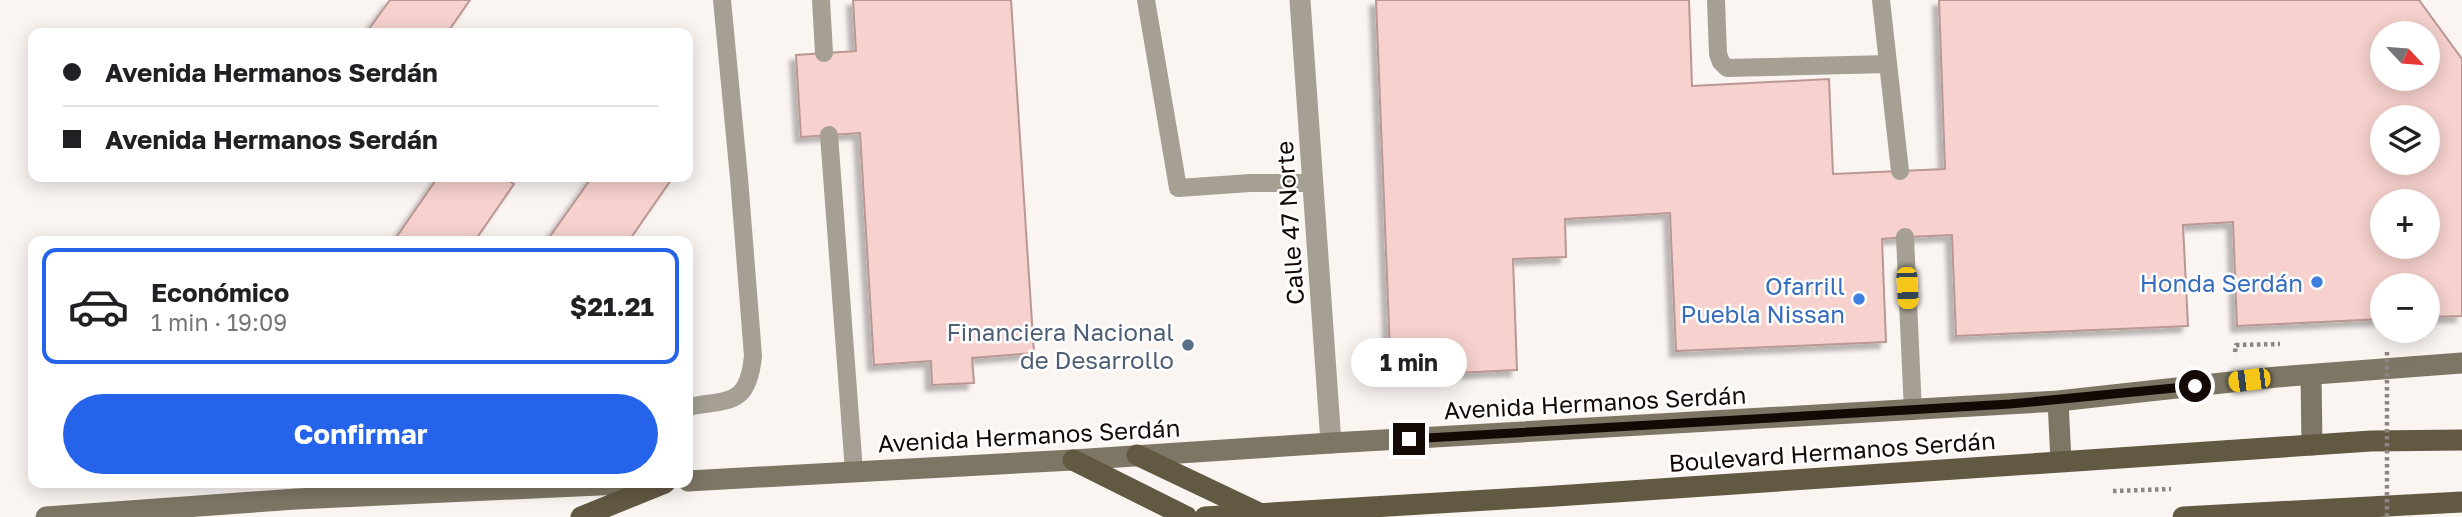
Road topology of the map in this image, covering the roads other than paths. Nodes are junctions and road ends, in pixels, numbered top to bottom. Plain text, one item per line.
1 (722, 0) edge
2 (821, 0) edge
3 (1146, 0) edge
4 (1300, 0) edge
5 (1716, 0) edge
6 (1881, 0) edge
7 (824, 53) dead end
8 (1888, 64) junction
9 (829, 135) dead end
10 (1899, 171) dead end
11 (1312, 183) junction
12 (1905, 237) dead end
13 (2462, 363) edge
14 (2311, 376) junction
15 (2058, 401) junction
16 (693, 406) edge
17 (1913, 411) junction
18 (2462, 440) edge
19 (1331, 443) junction
20 (2312, 445) junction
21 (1137, 455) junction
22 (1073, 460) junction
23 (2061, 461) junction
24 (854, 471) junction
25 (693, 481) edge
26 (534, 488) edge
27 (653, 488) edge
28 (2462, 502) edge
29 (1261, 514) junction
30 (46, 517) edge
31 (582, 517) edge
32 (1186, 517) edge
33 (1205, 517) edge
34 (2183, 517) edge

1 - 16 lane
2 - 7 lane
3 - 11 lane
4 - 11 street, Calle 47 Norte
5 - 8 lane
6 - 8 lane
8 - 10 lane
9 - 24 lane
11 - 19 street, Calle 47 Norte
12 - 17 lane
13 - 14 main road, Avenida Hermanos Serdán
14 - 15 main road, Avenida Hermanos Serdán
14 - 20 main road
15 - 17 main road, Avenida Hermanos Serdán
15 - 23 main road
17 - 19 main road, Avenida Hermanos Serdán
18 - 20 main road, Boulevard Hermanos Serdán
19 - 21 main road, Avenida Hermanos Serdán
20 - 23 main road, Boulevard Hermanos Serdán
21 - 22 main road, Avenida Hermanos Serdán
21 - 29 main road
22 - 24 main road, Avenida Hermanos Serdán
22 - 32 main road
23 - 29 main road, Boulevard Hermanos Serdán
24 - 25 main road, Avenida Hermanos Serdán
26 - 30 main road
27 - 31 main road
28 - 34 main road
29 - 33 main road, Boulevard Hermanos Serdán

